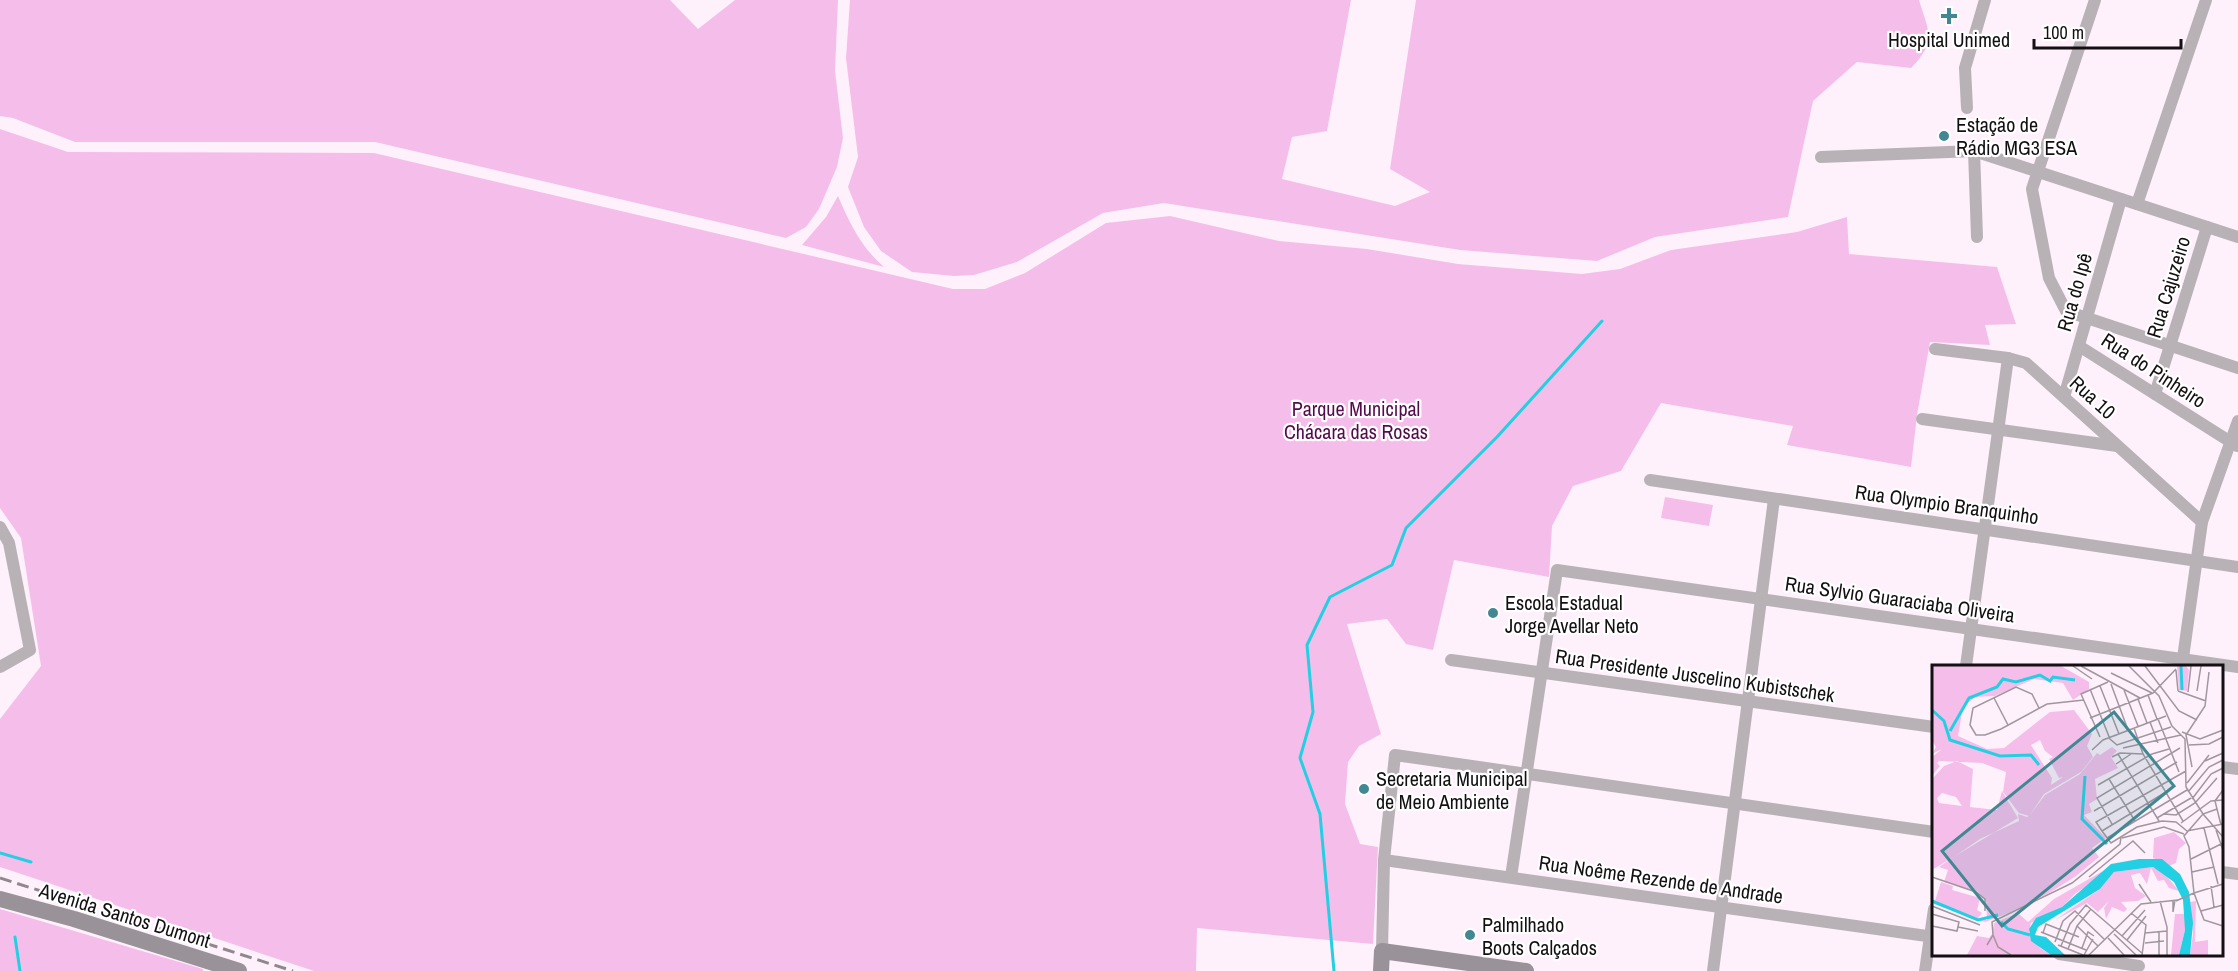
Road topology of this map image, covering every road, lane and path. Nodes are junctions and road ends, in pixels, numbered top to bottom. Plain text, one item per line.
1 (1985, 0) edge
2 (2095, 0) edge
3 (2206, 0) edge
4 (1967, 108) dead end
5 (1974, 151) junction
6 (1821, 158) dead end
7 (2037, 172) junction
8 (2121, 199) junction
9 (2137, 204) junction
10 (2207, 227) junction
11 (2237, 234) edge
12 (1977, 237) dead end
13 (2087, 318) junction
14 (2170, 345) junction
15 (2079, 346) junction
16 (1935, 349) dead end
17 (2008, 358) junction
18 (2238, 368) edge
19 (2155, 394) junction
20 (2064, 397) junction
21 (1922, 419) dead end
22 (2238, 421) edge
23 (1998, 429) junction
24 (2234, 444) edge
25 (2118, 446) junction
26 (1650, 480) dead end
27 (1774, 499) junction
28 (2202, 522) junction
29 (0, 527) edge
30 (1985, 529) junction
31 (2196, 561) junction
32 (2238, 567) edge
33 (1761, 599) junction
34 (1971, 629) junction
35 (1451, 660) dead end
36 (2182, 663) edge
37 (1966, 665) edge
38 (2210, 665) edge
39 (2223, 666) edge
40 (0, 667) edge
41 (2238, 667) edge
42 (1541, 674) junction
43 (1748, 702) junction
44 (1932, 727) edge
45 (2223, 767) edge
46 (2238, 769) edge
47 (1526, 774) junction
48 (1735, 804) junction
49 (1932, 832) edge
50 (1384, 860) junction
51 (2223, 872) edge
52 (2238, 874) edge
53 (1511, 878) junction
54 (0, 899) edge
55 (1722, 907) junction
56 (1932, 937) edge
57 (1382, 951) junction
58 (2075, 956) edge
59 (2139, 964) edge
60 (238, 971) edge
61 (1381, 971) edge
62 (1526, 971) edge
63 (1713, 971) edge
64 (1925, 971) edge

1 - 4 street
2 - 7 street
3 - 9 street
5 - 6 street
5 - 7 street
5 - 12 street
7 - 8 street
7 - 13 street
8 - 9 street
8 - 13 street, Rua do Ipê
9 - 10 street
10 - 11 street
10 - 14 street, Rua Cajuzeiro
13 - 14 street
13 - 15 street, Rua do Ipê
14 - 18 street
14 - 19 street, Rua Cajuzeiro
15 - 19 street, Rua do Pinheiro
15 - 20 street, Rua do Ipê
16 - 17 street, Rua 10
17 - 20 street, Rua 10
17 - 23 street
19 - 24 street, Rua do Pinheiro
20 - 25 street, Rua 10
21 - 23 street
22 - 24 street
23 - 25 street
23 - 30 street
24 - 28 street
25 - 28 street, Rua 10
26 - 27 street, Rua Olympio Branquinho
27 - 30 street, Rua Olympio Branquinho
27 - 33 street
28 - 31 street
29 - 40 street
30 - 31 street, Rua Olympio Branquinho
30 - 34 street
31 - 32 street, Rua Olympio Branquinho
31 - 36 street
33 - 34 street, Rua Sylvio Guaraciaba Oliveira
33 - 42 street, Rua Sylvio Guaraciaba Oliveira
33 - 43 street
34 - 36 street, Rua Sylvio Guaraciaba Oliveira
34 - 37 street
35 - 42 street, Rua Presidente Juscelino Kubistschek
36 - 38 street, Rua Sylvio Guaraciaba Oliveira
39 - 41 street, Rua Sylvio Guaraciaba Oliveira
42 - 43 street, Rua Presidente Juscelino Kubistschek
42 - 47 street
43 - 44 street, Rua Presidente Juscelino Kubistschek
43 - 48 street
45 - 46 street
47 - 48 street
47 - 50 street
47 - 53 street
48 - 49 street
48 - 55 street
50 - 53 street, Rua Noême Rezende de Andrade
50 - 57 street
51 - 52 street
53 - 55 street, Rua Noême Rezende de Andrade
54 - 60 street, Avenida Santos Dumont
55 - 56 street, Rua Noême Rezende de Andrade
55 - 63 street
56 - 64 street
57 - 61 street
57 - 62 street
58 - 59 street

